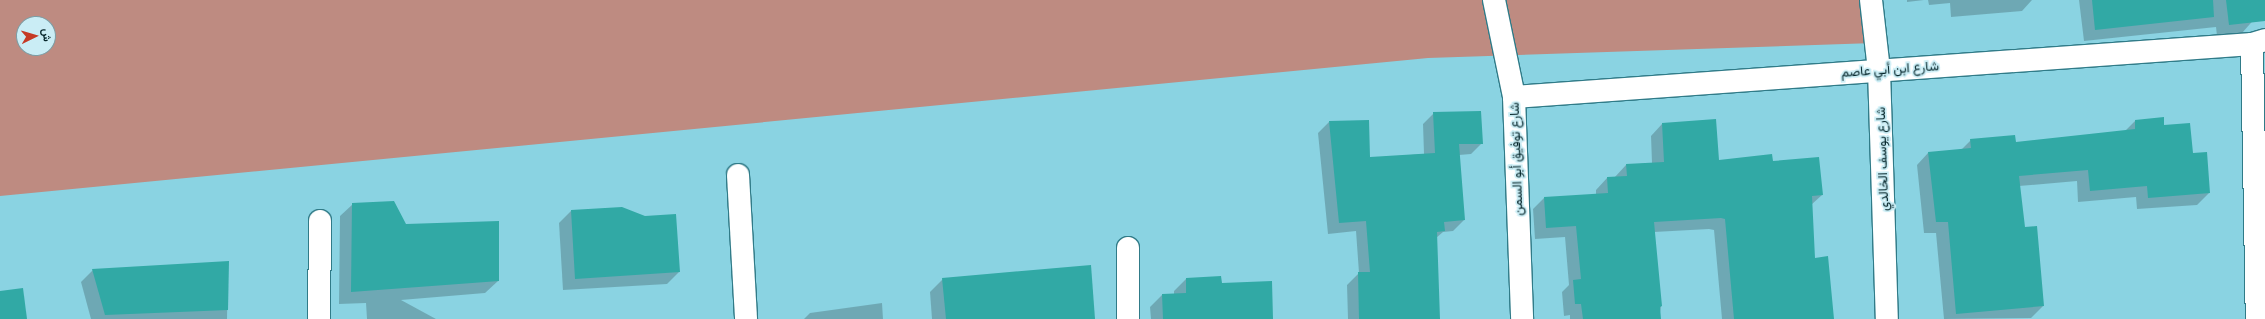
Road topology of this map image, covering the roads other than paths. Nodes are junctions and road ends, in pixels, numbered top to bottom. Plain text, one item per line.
1 (1494, 0) edge
2 (1871, 0) edge
3 (2258, 42) edge
4 (1879, 70) junction
5 (1514, 97) junction
6 (738, 175) dead end
7 (320, 221) dead end
8 (1128, 248) dead end
9 (319, 319) edge
10 (746, 319) edge
11 (1128, 319) edge
12 (1522, 319) edge
13 (1887, 319) edge
14 (2257, 319) edge

1 - 5 street, شارع توفيق أبو السمن
2 - 4 street, شارع يوسف الخالدي
3 - 4 street, شارع ابن أبي عاصم
3 - 14 street
4 - 5 street, شارع ابن أبي عاصم
4 - 13 street, شارع يوسف الخالدي
5 - 12 street, شارع توفيق أبو السمن
6 - 10 street
7 - 9 street
8 - 11 street

